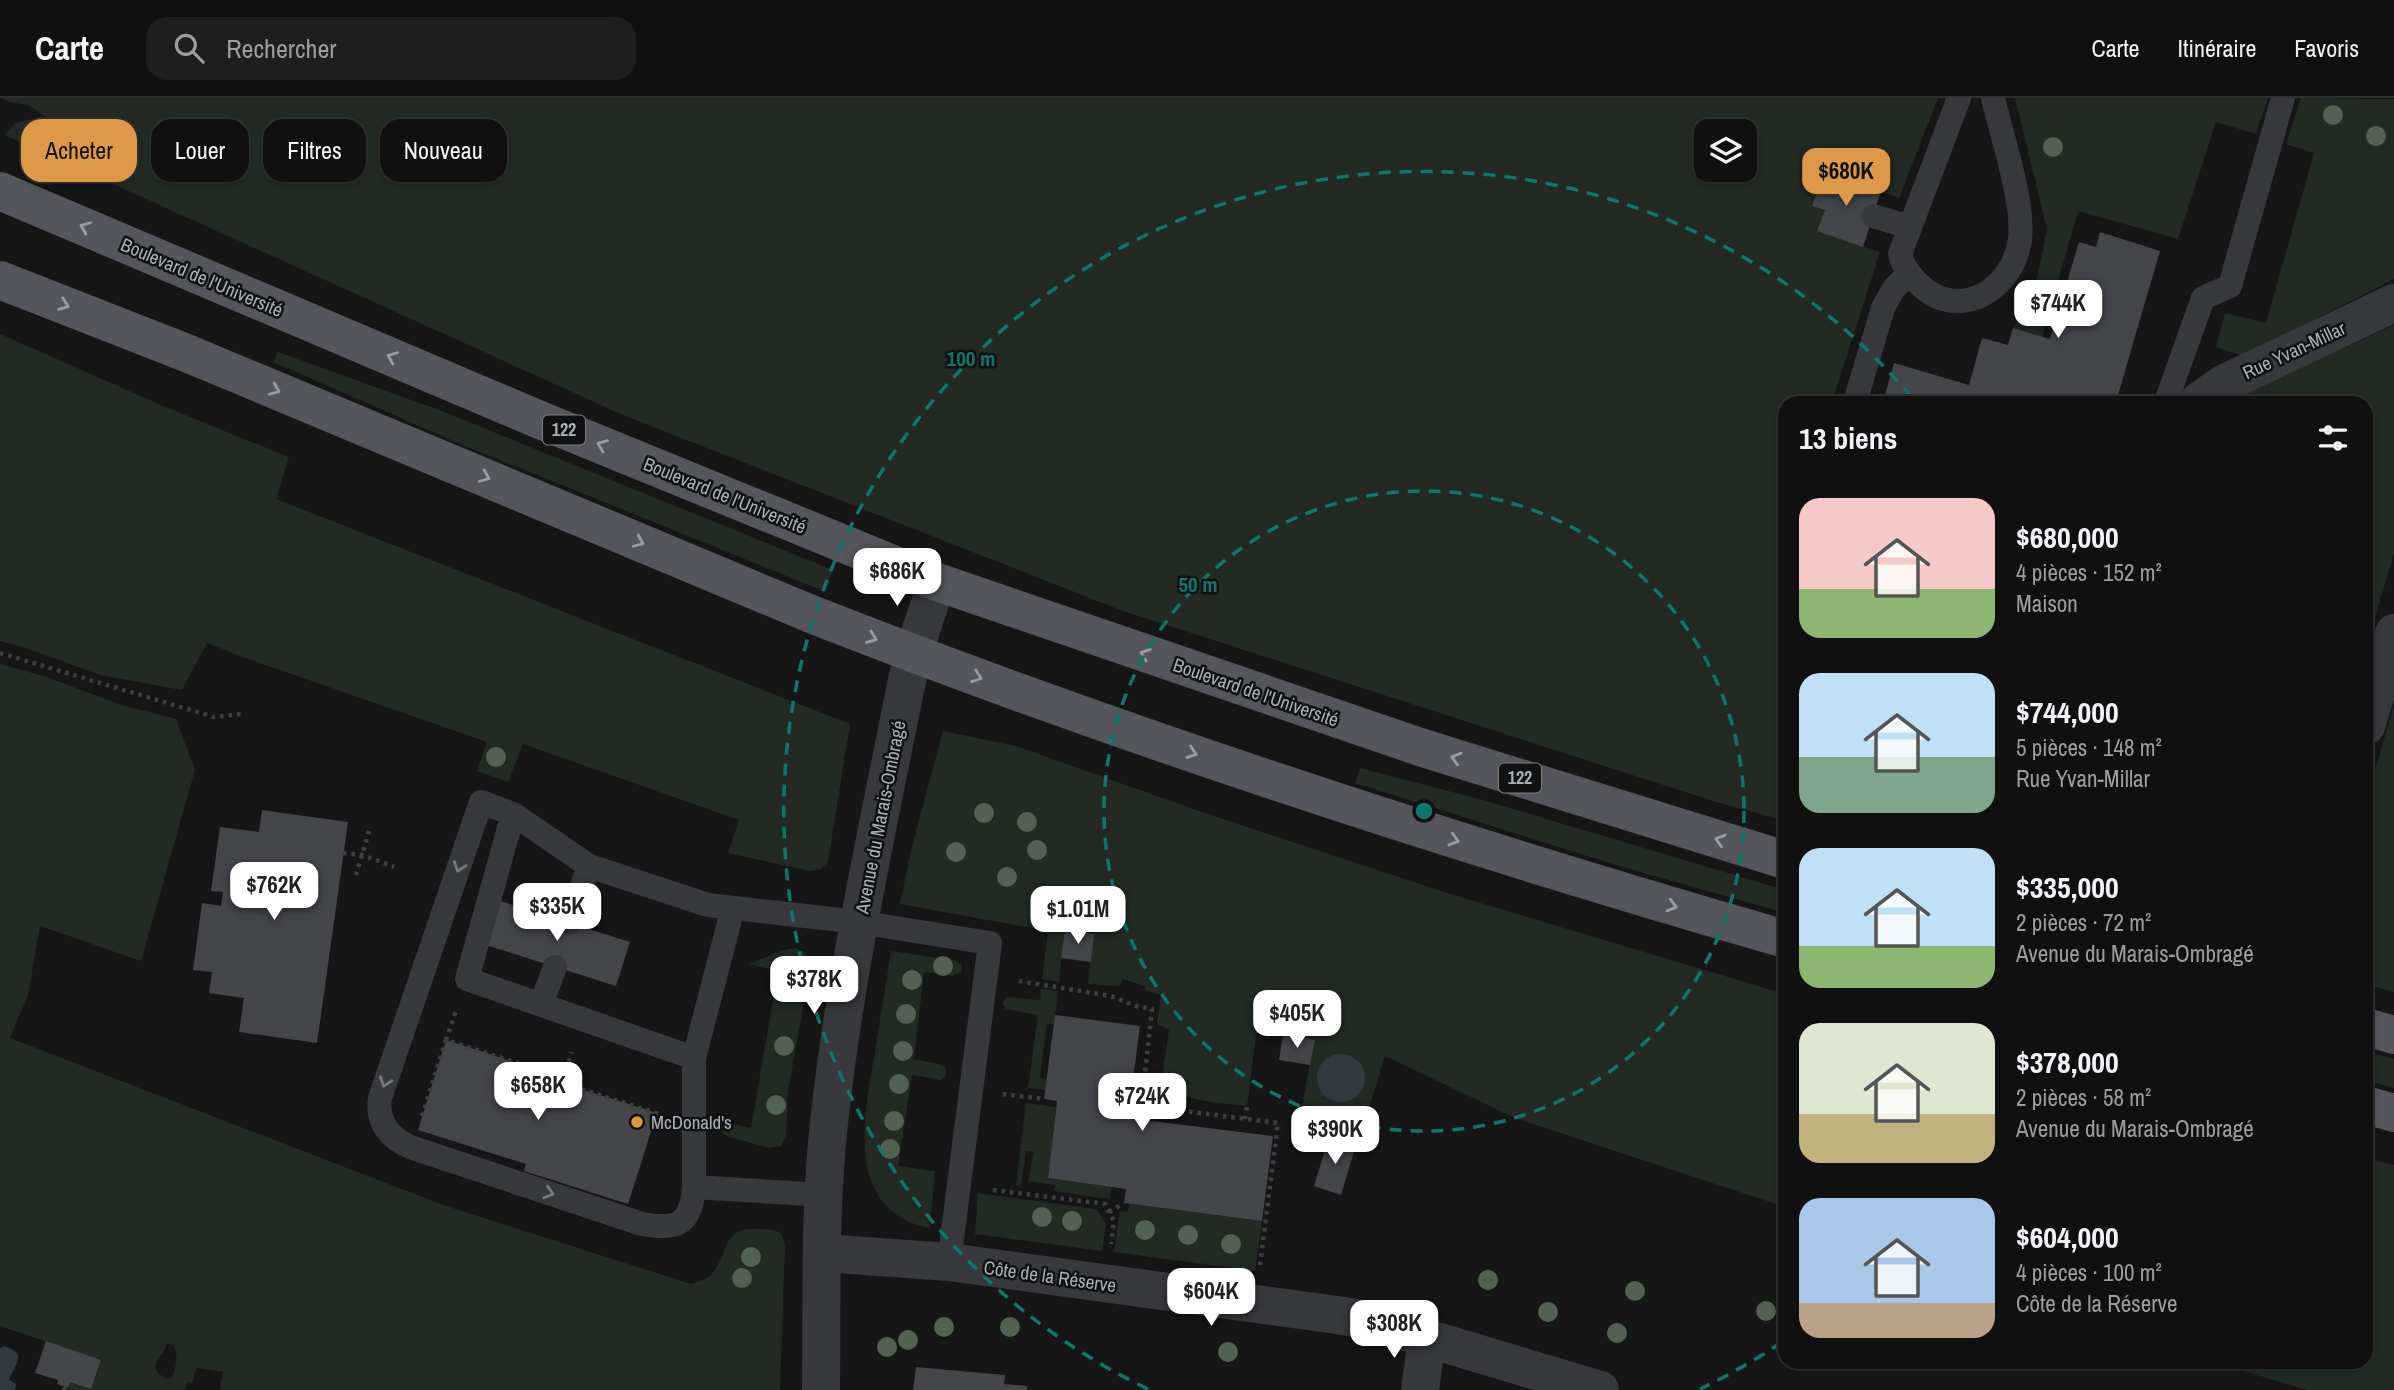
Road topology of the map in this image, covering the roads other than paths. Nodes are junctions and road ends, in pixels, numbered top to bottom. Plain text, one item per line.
1 (1959, 98) edge
2 (1993, 98) edge
3 (2283, 98) edge
4 (0, 191) edge
5 (1873, 216) dead end
6 (1910, 227) junction
7 (1909, 274) junction
8 (0, 280) edge
9 (2394, 303) edge
10 (1857, 396) edge
11 (2168, 396) edge
12 (2206, 396) edge
13 (937, 582) junction
14 (2394, 633) edge
15 (913, 654) junction
16 (2373, 703) edge
17 (513, 814) junction
18 (1778, 858) edge
19 (589, 866) junction
20 (733, 908) junction
21 (858, 922) junction
22 (569, 923) dead end
23 (1778, 937) edge
24 (555, 967) dead end
25 (541, 1004) junction
26 (2373, 1029) edge
27 (2394, 1035) edge
28 (694, 1058) junction
29 (2373, 1107) edge
30 (2394, 1113) edge
31 (694, 1187) junction
32 (824, 1195) junction
33 (823, 1253) junction
34 (948, 1262) junction
35 (1427, 1338) junction
36 (821, 1390) edge
37 (1420, 1390) edge
38 (1600, 1390) edge

1 - 6 lane
2 - 7 lane
3 - 11 lane
13 -> 4 main road, Boulevard de l'Université / 122
5 - 6 lane
6 - 7 lane
7 - 10 lane
8 -> 15 main road
9 - 12 street, Rue Yvan-Millar
13 - 15 street, Avenue du Marais-Ombragé
18 -> 13 main road, Boulevard de l'Université / 122
14 - 16 street
15 - 21 street, Avenue du Marais-Ombragé
15 -> 23 main road
17 - 19 lane
17 - 25 lane
17 -> 31 lane
19 - 20 lane
19 - 22 lane
20 - 21 lane
20 - 28 lane
21 - 32 street, Avenue du Marais-Ombragé
21 - 34 lane
24 - 25 lane
25 - 28 lane
26 - 27 main road
28 - 31 lane
29 - 30 main road
31 - 32 lane
32 - 33 street, Avenue du Marais-Ombragé
33 - 34 street, Côte de la Réserve
33 - 36 street, Avenue du Marais-Ombragé
34 - 35 street, Côte de la Réserve
35 - 37 street
35 - 38 street, Côte de la Réserve

